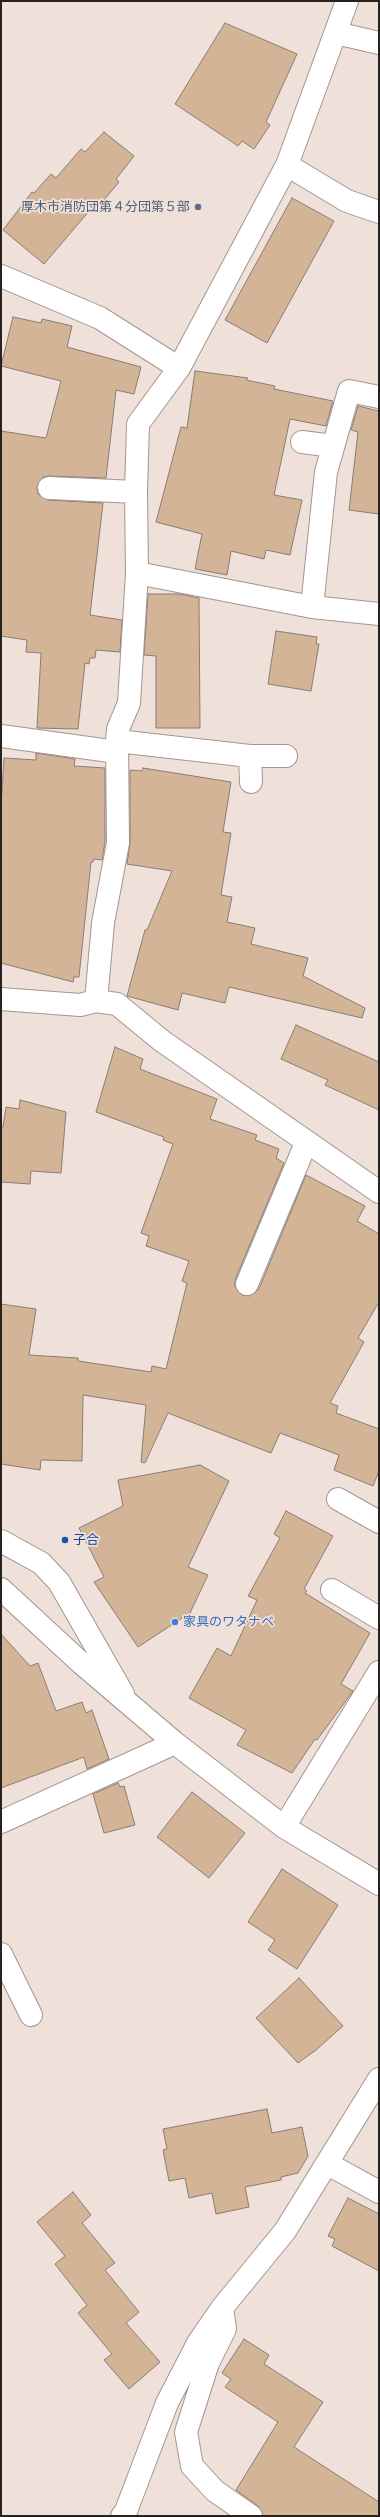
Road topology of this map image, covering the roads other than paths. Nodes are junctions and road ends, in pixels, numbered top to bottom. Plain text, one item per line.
1 (347, 1) edge
2 (336, 33) junction
3 (379, 43) edge
4 (287, 165) junction
5 (379, 212) edge
6 (1, 276) edge
7 (179, 368) junction
8 (379, 397) edge
9 (302, 442) dead end
10 (333, 446) junction
11 (49, 488) dead end
12 (136, 492) junction
13 (137, 573) junction
14 (312, 607) junction
15 (379, 614) edge
16 (1, 736) edge
17 (117, 747) junction
18 (250, 756) junction
19 (286, 756) dead end
20 (251, 782) dead end
21 (1, 999) edge
22 (96, 1001) junction
23 (306, 1143) junction
24 (379, 1192) edge
25 (247, 1284) dead end
26 (338, 1499) dead end
27 (379, 1522) edge
28 (1, 1541) edge
29 (1, 1589) edge
30 (332, 1590) dead end
31 (379, 1618) edge
32 (379, 1672) edge
33 (128, 1704) junction
34 (175, 1743) junction
35 (1, 1822) edge
36 (284, 1827) junction
37 (379, 1884) edge
38 (1, 1954) edge
39 (31, 2015) dead end
40 (379, 2079) edge
41 (328, 2164) junction
42 (379, 2192) edge
43 (222, 2308) junction
44 (122, 2516) edge
45 (251, 2516) edge

1 - 2 street
2 - 3 street
2 - 4 street
4 - 5 street
4 - 7 street
6 - 7 street
7 - 12 street
8 - 10 street
9 - 10 street
10 - 14 street
11 - 12 street
12 - 13 street
13 - 14 street
13 - 17 street
14 - 15 street
16 - 17 street
17 - 18 street
17 - 22 street
18 - 19 street
18 - 20 street
21 - 22 street
22 - 23 street
23 - 24 street
23 - 25 street
26 - 27 street
28 - 33 street
29 - 33 street
30 - 31 street
32 - 36 street
33 - 34 street
34 - 35 street
34 - 36 street
36 - 37 street
38 - 39 street
40 - 41 street
41 - 42 street
41 - 43 street
43 - 44 street
43 - 45 street

